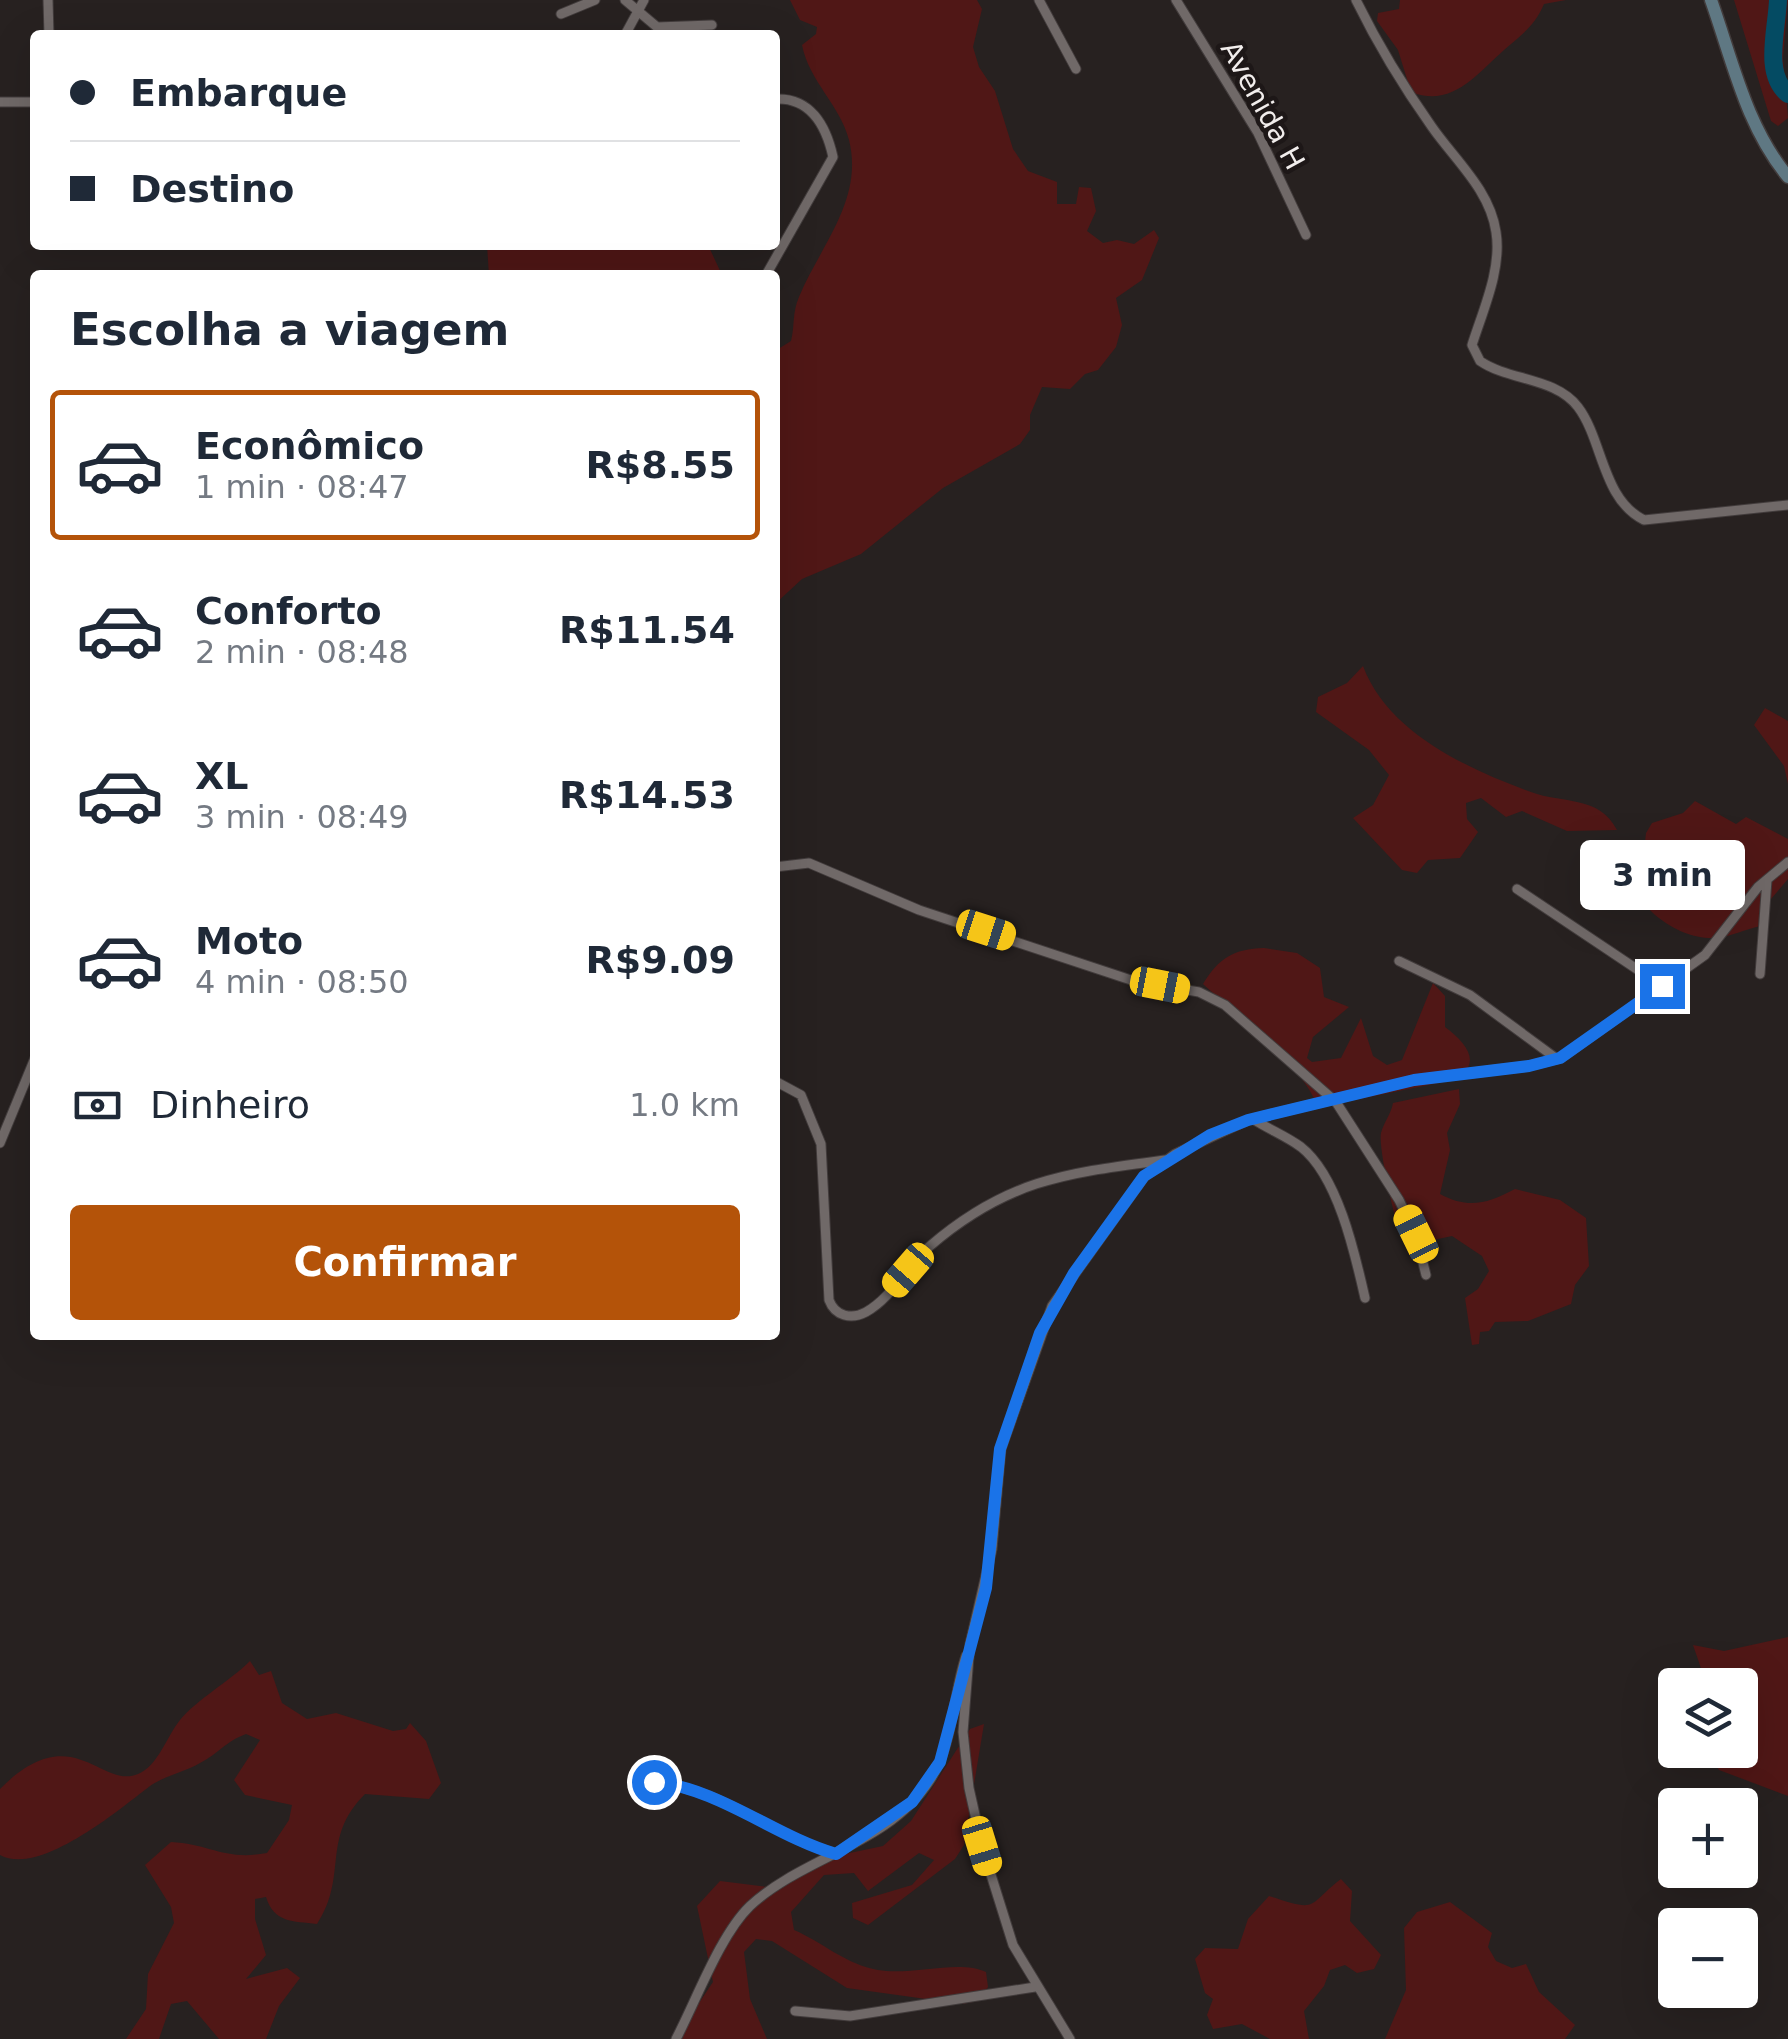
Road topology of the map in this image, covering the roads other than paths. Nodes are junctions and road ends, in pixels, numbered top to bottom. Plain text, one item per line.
1 (48, 0) edge
2 (594, 0) edge
3 (625, 0) edge
4 (644, 0) edge
5 (1039, 0) edge
6 (1176, 0) edge
7 (1356, 0) edge
8 (1711, 0) edge
9 (638, 12) junction
10 (561, 14) dead end
11 (712, 25) dead end
12 (49, 30) edge
13 (628, 30) edge
14 (1076, 68) dead end
15 (780, 99) edge
16 (0, 102) edge
17 (30, 102) edge
18 (1788, 178) edge
19 (1306, 235) dead end
20 (769, 270) edge
21 (1788, 505) edge
22 (1788, 862) edge
23 (780, 867) edge
24 (1767, 880) junction
25 (1517, 889) dead end
26 (1399, 960) dead end
27 (1760, 974) dead end
28 (1662, 986) junction
29 (1556, 1059) junction
30 (30, 1070) edge
31 (780, 1084) edge
32 (1336, 1102) junction
33 (1252, 1119) junction
34 (0, 1143) edge
35 (1167, 1160) junction
36 (1426, 1275) dead end
37 (1365, 1298) dead end
38 (970, 1644) junction
39 (654, 1782) dead end
40 (836, 1854) junction
41 (1034, 1986) junction
42 (795, 2010) dead end
43 (676, 2039) edge
44 (1070, 2039) edge

1 - 12 street
2 - 10 street
3 - 9 street
4 - 9 street
5 - 14 street
6 - 19 street, Avenida H
7 - 21 street
8 - 18 main road
9 - 11 street
9 - 13 street
15 - 20 street
16 - 17 street
22 - 24 street
23 - 32 street
24 - 27 street
24 - 28 street
25 - 28 street
26 - 29 street
28 - 29 street
29 - 32 street
30 - 34 street
31 - 35 street
32 - 33 street
32 - 36 street
33 - 35 street
33 - 37 street
35 - 38 street
38 - 40 street
38 - 41 street
39 - 40 street
40 - 43 street
41 - 42 street
41 - 44 street

